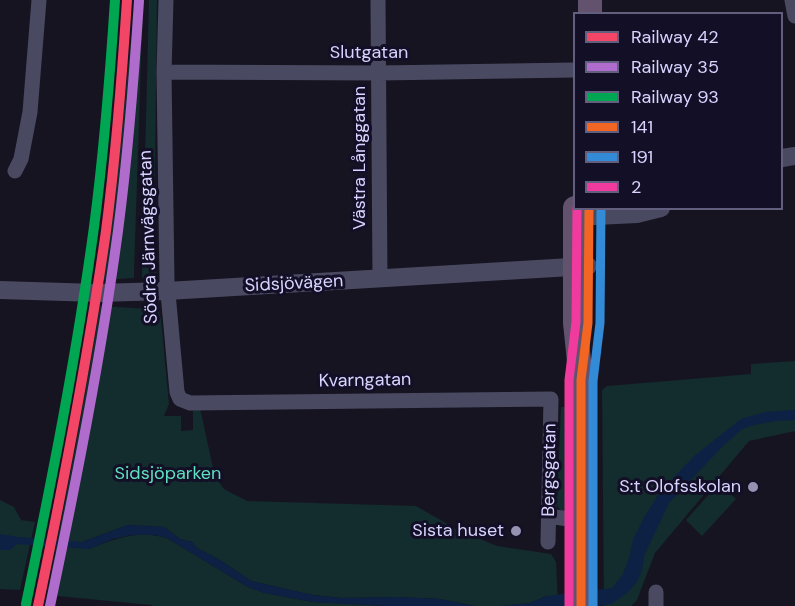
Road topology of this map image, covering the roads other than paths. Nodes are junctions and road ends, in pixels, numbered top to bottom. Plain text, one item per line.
1 (39, 0) edge
2 (166, 0) edge
3 (378, 0) edge
4 (792, 0) edge
5 (795, 16) edge
6 (573, 70) edge
7 (164, 72) junction
8 (379, 73) junction
9 (15, 171) dead end
10 (653, 210) edge
11 (582, 213) edge
12 (581, 266) junction
13 (380, 279) junction
14 (0, 290) edge
15 (167, 291) junction
16 (180, 399) joint
17 (551, 399) joint
18 (549, 516) junction
19 (581, 521) junction
20 (548, 542) dead end
21 (581, 606) edge

1 - 9 street
2 - 7 street, Södra Järnvägsgatan
3 - 8 street, Västra Långgatan
4 - 5 street
6 - 8 street, Slutgatan
7 - 8 street, Slutgatan
7 - 15 street, Södra Järnvägsgatan
8 - 13 street, Västra Långgatan
10 - 11 street
11 - 12 highway, Bergsgatan
12 - 13 street, Sidsjövägen
12 - 19 highway, Bergsgatan
13 - 15 street, Sidsjövägen
14 - 15 street, Sidsjövägen
15 - 16 street, Södra Järnvägsgatan
16 - 17 street, Kvarngatan
17 - 18 street, Bergsgatan
18 - 19 street
18 - 20 street, Bergsgatan
19 - 21 highway, Bergsgatan

